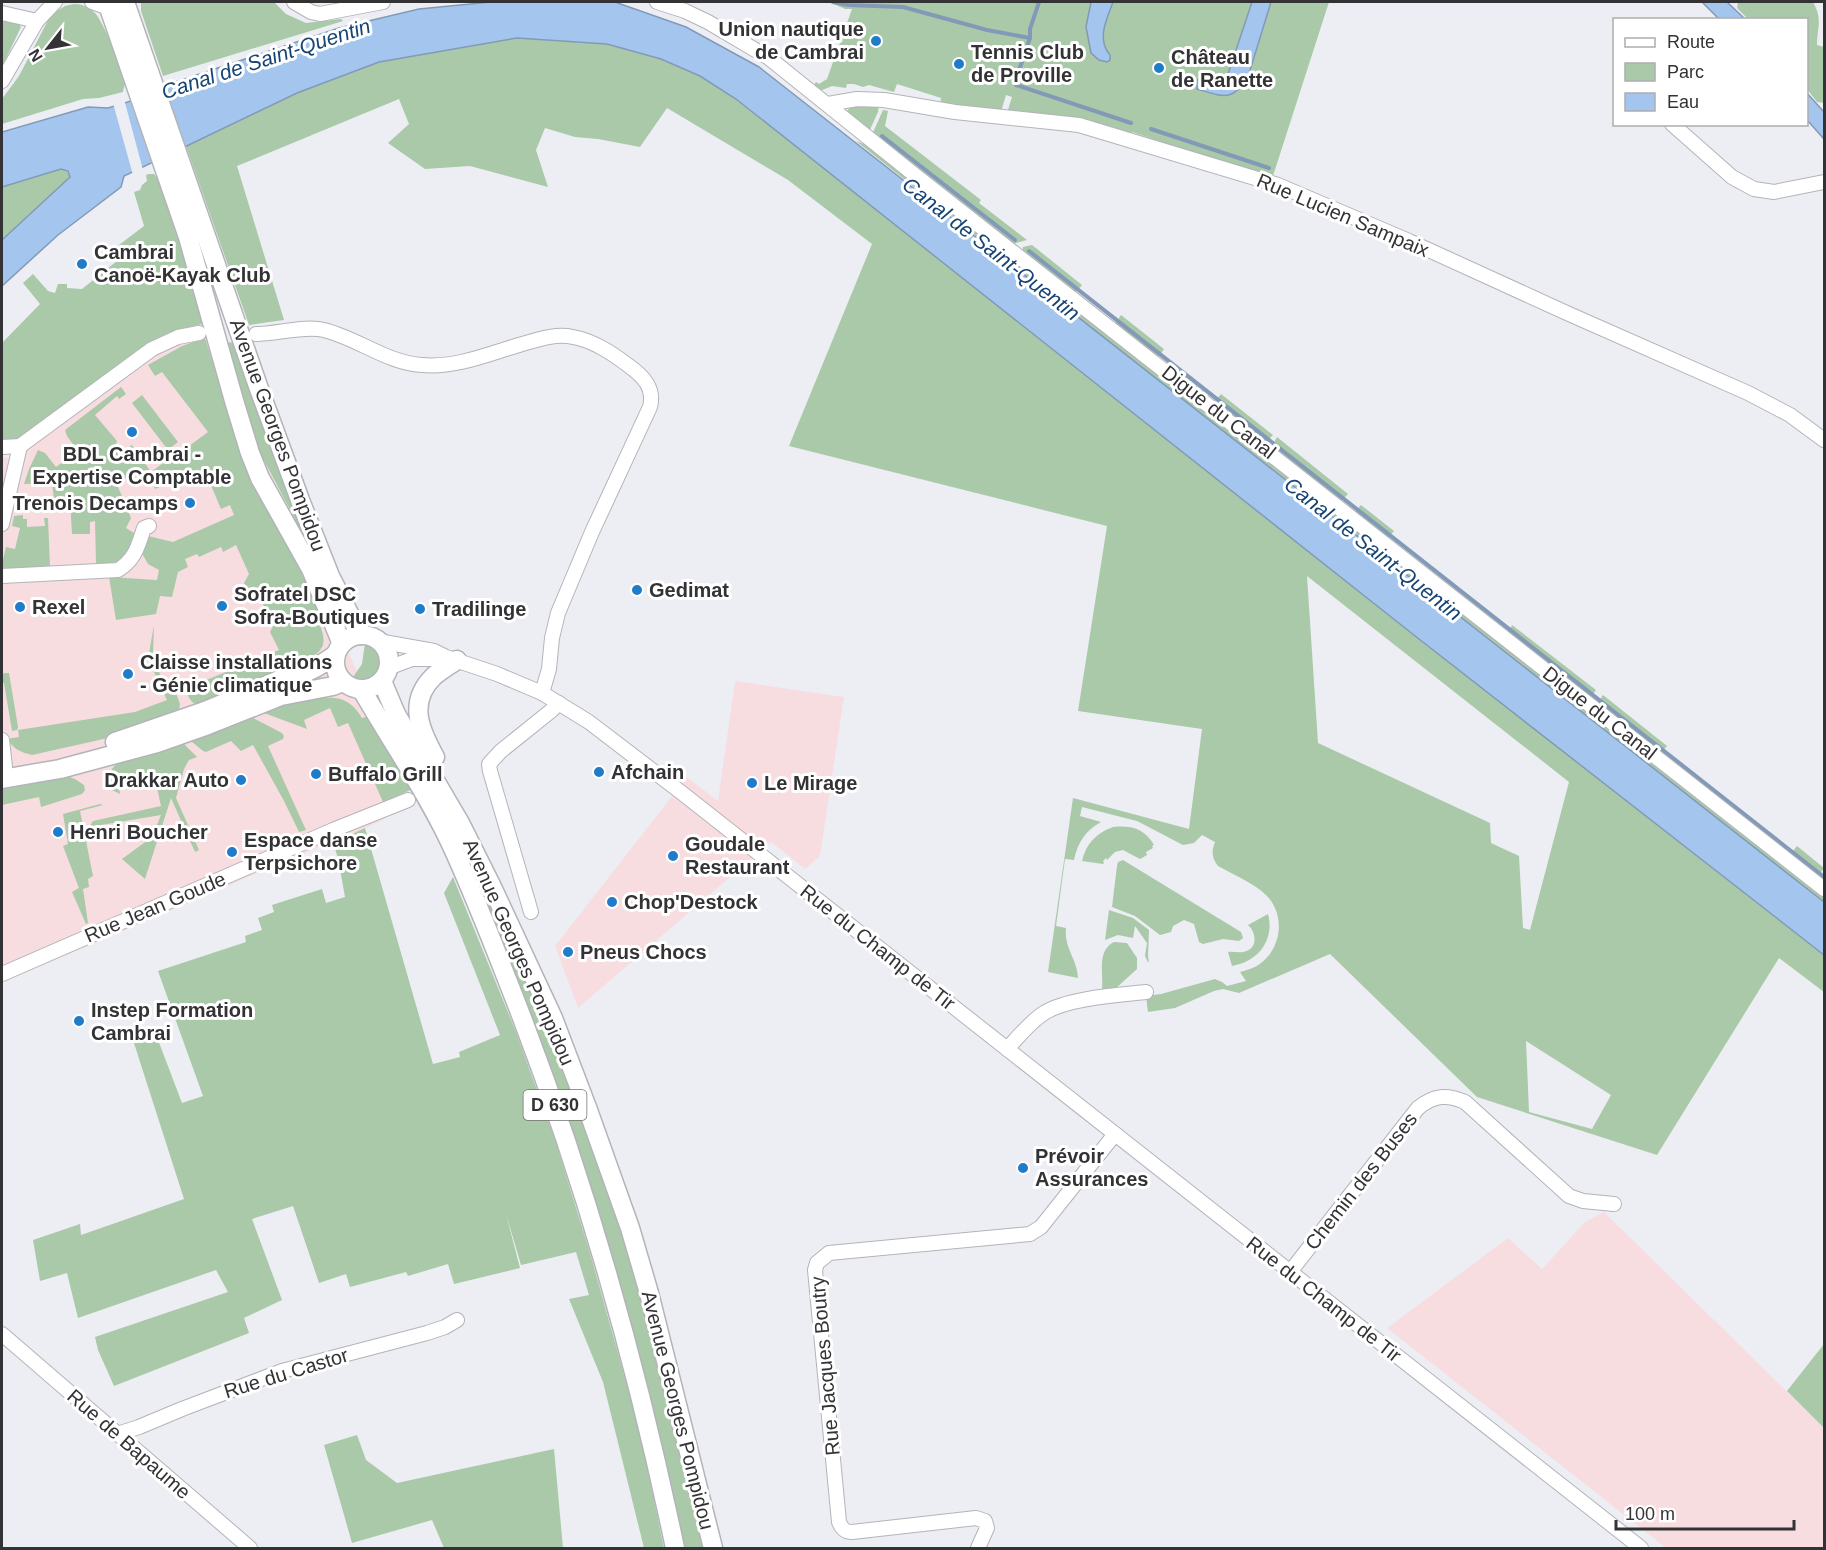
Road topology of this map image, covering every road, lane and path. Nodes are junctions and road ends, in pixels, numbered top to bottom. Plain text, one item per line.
1 (55, 2) edge
2 (294, 2) edge
3 (383, 2) edge
4 (657, 2) edge
5 (108, 3) edge
6 (2, 13) edge
7 (38, 21) junction
8 (125, 27) junction
9 (2, 81) edge
10 (828, 104) junction
11 (1674, 126) edge
12 (1824, 182) edge
13 (200, 333) dead end
14 (256, 334) dead end
15 (1824, 440) edge
16 (20, 446) junction
17 (2, 447) edge
18 (2, 524) edge
19 (149, 526) dead end
20 (2, 576) edge
21 (360, 635) junction
22 (378, 641) junction
23 (338, 649) junction
24 (452, 658) junction
25 (385, 675) junction
26 (342, 682) junction
27 (362, 690) junction
28 (542, 693) junction
29 (560, 703) junction
30 (2, 740) edge
31 (3, 771) edge
32 (408, 800) dead end
33 (492, 887) junction
34 (1824, 889) edge
35 (531, 912) dead end
36 (2, 974) edge
37 (1146, 992) dead end
38 (1007, 1049) junction
39 (1115, 1134) junction
40 (1614, 1204) dead end
41 (1290, 1272) junction
42 (457, 1320) dead end
43 (3, 1337) edge
44 (117, 1434) junction
45 (250, 1548) edge
46 (675, 1548) edge
47 (713, 1548) edge
48 (978, 1548) edge
49 (1641, 1548) edge

1 - 7 street
2 - 3 street
4 - 10 street, Digue du Canal
5 - 8 main road
6 - 7 street
7 - 9 street
8 - 21 main road, Avenue Georges Pompidou
8 - 23 main road, Avenue Georges Pompidou
10 - 15 street, Rue Lucien Sampaix
10 - 34 street, Digue du Canal
11 - 12 street
13 - 16 street
14 - 28 street
16 - 17 street
16 - 18 street
19 - 20 street
21 - 22 main road
21 - 23 main road
22 - 24 street, Rue du Champ de Tir
22 - 25 main road
23 - 26 main road
23 - 31 main road
24 - 25 street
24 - 28 street, Rue du Champ de Tir
24 - 33 main road
25 - 27 main road
25 - 33 main road, Avenue Georges Pompidou / D 630
26 - 27 main road
26 - 31 main road
27 - 46 main road, Avenue Georges Pompidou / D 630
28 - 29 street, Rue du Champ de Tir
29 - 35 street
29 - 38 street, Rue du Champ de Tir
30 - 31 street
32 - 36 street, Rue Jean Goude
33 - 47 main road, Avenue Georges Pompidou / D 630
37 - 38 street
38 - 39 street, Rue du Champ de Tir
39 - 41 street, Rue du Champ de Tir
39 - 48 street, Rue Jacques Boutry
40 - 41 street, Chemin des Buses
41 - 49 street, Rue du Champ de Tir
42 - 44 street, Rue du Castor
43 - 44 street, Rue de Bapaume
44 - 45 street, Rue de Bapaume

